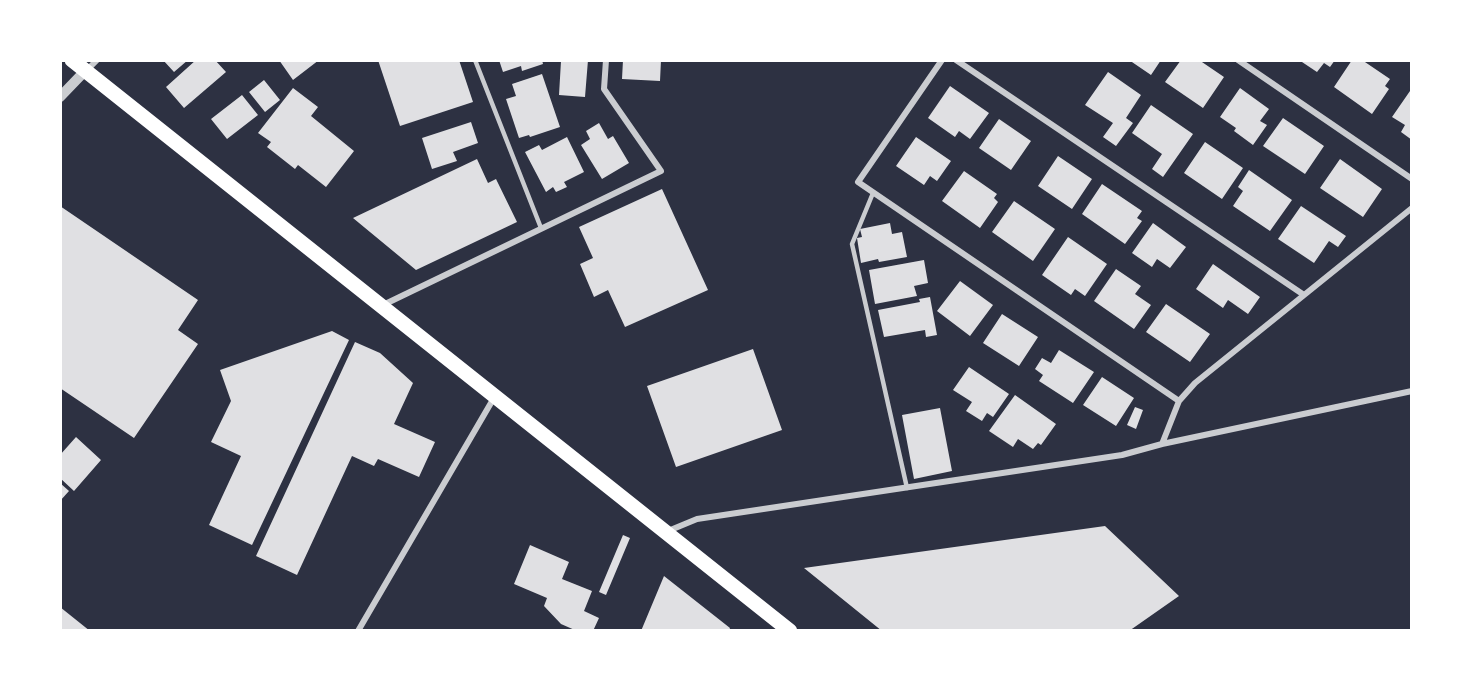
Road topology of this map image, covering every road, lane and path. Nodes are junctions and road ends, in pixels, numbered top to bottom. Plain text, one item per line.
1 (72, 60) edge
2 (97, 60) edge
3 (475, 60) edge
4 (606, 60) edge
5 (942, 60) edge
6 (956, 60) edge
7 (1238, 60) edge
8 (85, 71) junction
9 (60, 97) edge
10 (1412, 179) edge
11 (873, 193) junction
12 (1412, 208) edge
13 (541, 228) junction
14 (1304, 296) junction
15 (382, 305) junction
16 (1412, 391) edge
17 (495, 396) junction
18 (1179, 401) junction
19 (1162, 444) junction
20 (907, 488) junction
21 (664, 533) junction
22 (358, 631) edge
23 (790, 631) edge

1 - 8 main road
2 - 8 street
3 - 13 lane
4 - 13 street
5 - 11 street
6 - 14 street
7 - 10 street
8 - 9 street
8 - 15 main road
11 - 18 street
11 - 20 lane
12 - 14 street
13 - 15 street
14 - 18 street
15 - 17 main road
16 - 19 street
17 - 21 main road
17 - 22 street
18 - 19 street
19 - 20 street
20 - 21 street
21 - 23 main road

